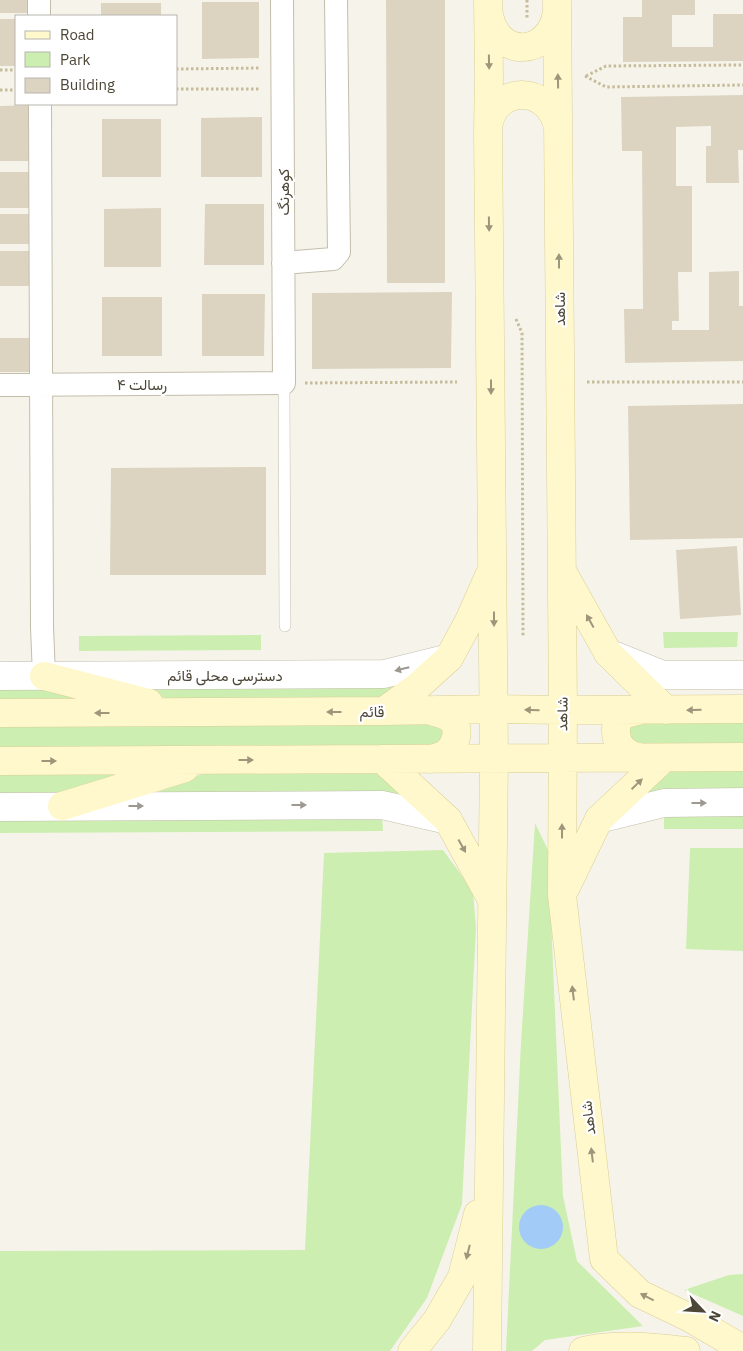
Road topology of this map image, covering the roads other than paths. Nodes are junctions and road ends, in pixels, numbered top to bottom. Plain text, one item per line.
1 (39, 0) edge
2 (282, 0) edge
3 (336, 0) edge
4 (488, 6) edge
5 (557, 6) edge
6 (39, 15) edge
7 (40, 105) edge
8 (558, 129) junction
9 (488, 131) junction
10 (283, 263) junction
11 (284, 383) junction
12 (0, 385) edge
13 (41, 385) junction
14 (493, 568) junction
15 (560, 568) junction
16 (285, 626) dead end
17 (608, 653) junction
18 (449, 658) junction
19 (743, 675) edge
20 (0, 676) edge
21 (44, 676) junction
22 (494, 709) junction
23 (741, 709) edge
24 (563, 710) junction
25 (655, 710) junction
26 (384, 711) junction
27 (431, 711) junction
28 (184, 712) junction
29 (0, 713) edge
30 (494, 758) junction
31 (561, 758) junction
32 (653, 758) junction
33 (740, 758) edge
34 (382, 759) junction
35 (430, 759) junction
36 (212, 760) junction
37 (0, 761) edge
38 (743, 802) edge
39 (62, 806) junction
40 (0, 807) edge
41 (448, 820) junction
42 (599, 820) junction
43 (562, 895) junction
44 (493, 901) junction
45 (489, 1171) junction
46 (690, 1318) junction
47 (743, 1333) edge
48 (743, 1349) edge
49 (412, 1351) edge
50 (487, 1351) edge
51 (583, 1351) edge
52 (686, 1351) edge

1 - 6 street
2 - 10 street, کوهرنگ
3 - 10 street
4 - 5 main road
4 -> 9 main road
8 -> 5 main road, شاهد
7 - 13 street
8 - 9 main road
15 -> 8 main road, شاهد
9 -> 14 main road
10 - 11 street, کوهرنگ
11 - 13 street, رسالت ۴
11 - 16 lane
12 - 13 street, رسالت ۴
13 - 21 street
14 - 18 main road
14 -> 22 main road
17 -> 15 main road
15 - 24 main road, شاهد
17 - 19 street
17 - 25 main road
18 -> 21 street, دسترسی محلی قائم
18 - 26 main road
20 - 21 street, دسترسی محلی قائم
21 - 28 main road
24 -> 22 main road, قائم
22 - 27 main road, قائم
22 - 30 main road
23 -> 25 main road, قائم
24 - 25 main road, قائم
24 - 31 main road, شاهد
25 - 32 main road
26 - 27 main road, قائم
26 -> 28 main road, قائم
27 - 35 main road
28 -> 29 main road, قائم
30 - 31 main road
30 - 35 main road
30 - 44 main road
31 - 32 main road
43 -> 31 main road, شاهد
32 - 33 main road
42 -> 32 main road
34 - 35 main road
36 -> 34 main road
34 - 41 main road
37 -> 36 main road
36 - 39 main road
42 -> 38 street
39 - 40 street
39 -> 41 street
41 -> 44 main road
42 - 43 main road
46 -> 43 main road, شاهد
44 - 45 main road
45 -> 49 main road
45 - 50 main road
46 - 47 main road
46 - 48 main road, شاهد
51 - 52 main road

